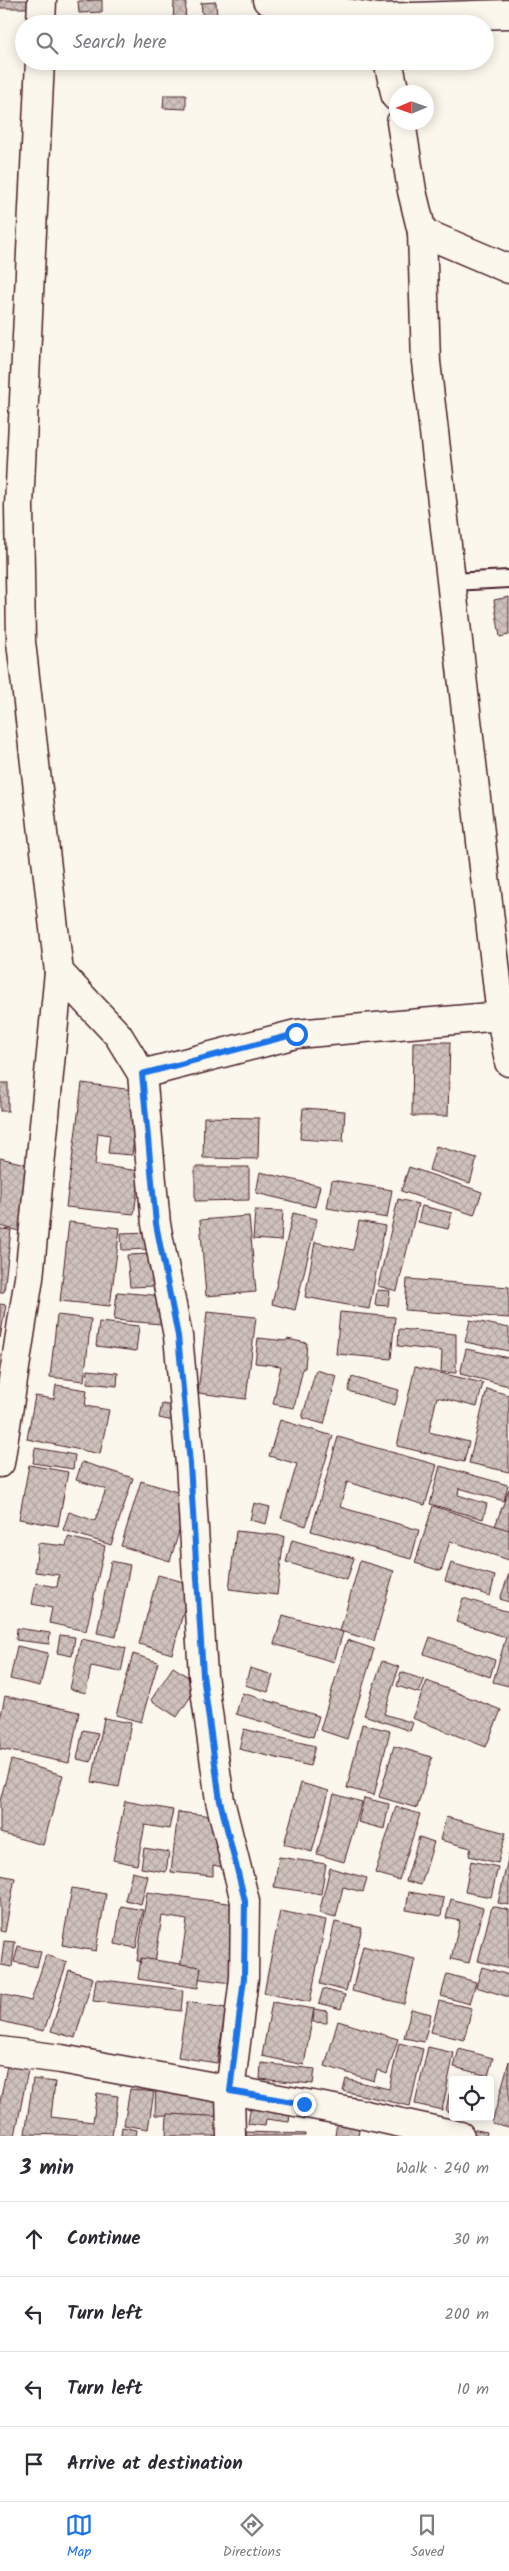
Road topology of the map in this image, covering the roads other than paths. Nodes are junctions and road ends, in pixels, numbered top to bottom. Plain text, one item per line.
1 (42, 0) edge
2 (267, 0) edge
3 (509, 14) edge
4 (41, 15) edge
5 (346, 15) edge
6 (490, 15) edge
7 (40, 70) edge
8 (390, 70) edge
9 (393, 85) edge
10 (402, 130) edge
11 (422, 232) junction
12 (509, 269) edge
13 (509, 579) edge
14 (452, 582) junction
15 (59, 972) junction
16 (501, 1016) junction
17 (509, 1062) edge
18 (142, 1074) junction
19 (0, 1462) edge
20 (0, 2050) edge
21 (230, 2091) junction
22 (231, 2136) edge
23 (460, 2136) edge

1 - 4 street
2 - 5 street
3 - 6 street
7 - 15 street
8 - 9 street
10 - 11 street
11 - 12 street
11 - 14 street
13 - 14 lane
14 - 16 street
15 - 18 street
15 - 19 street
16 - 17 street
16 - 18 street
18 - 21 street
20 - 21 street
21 - 22 street
21 - 23 street

